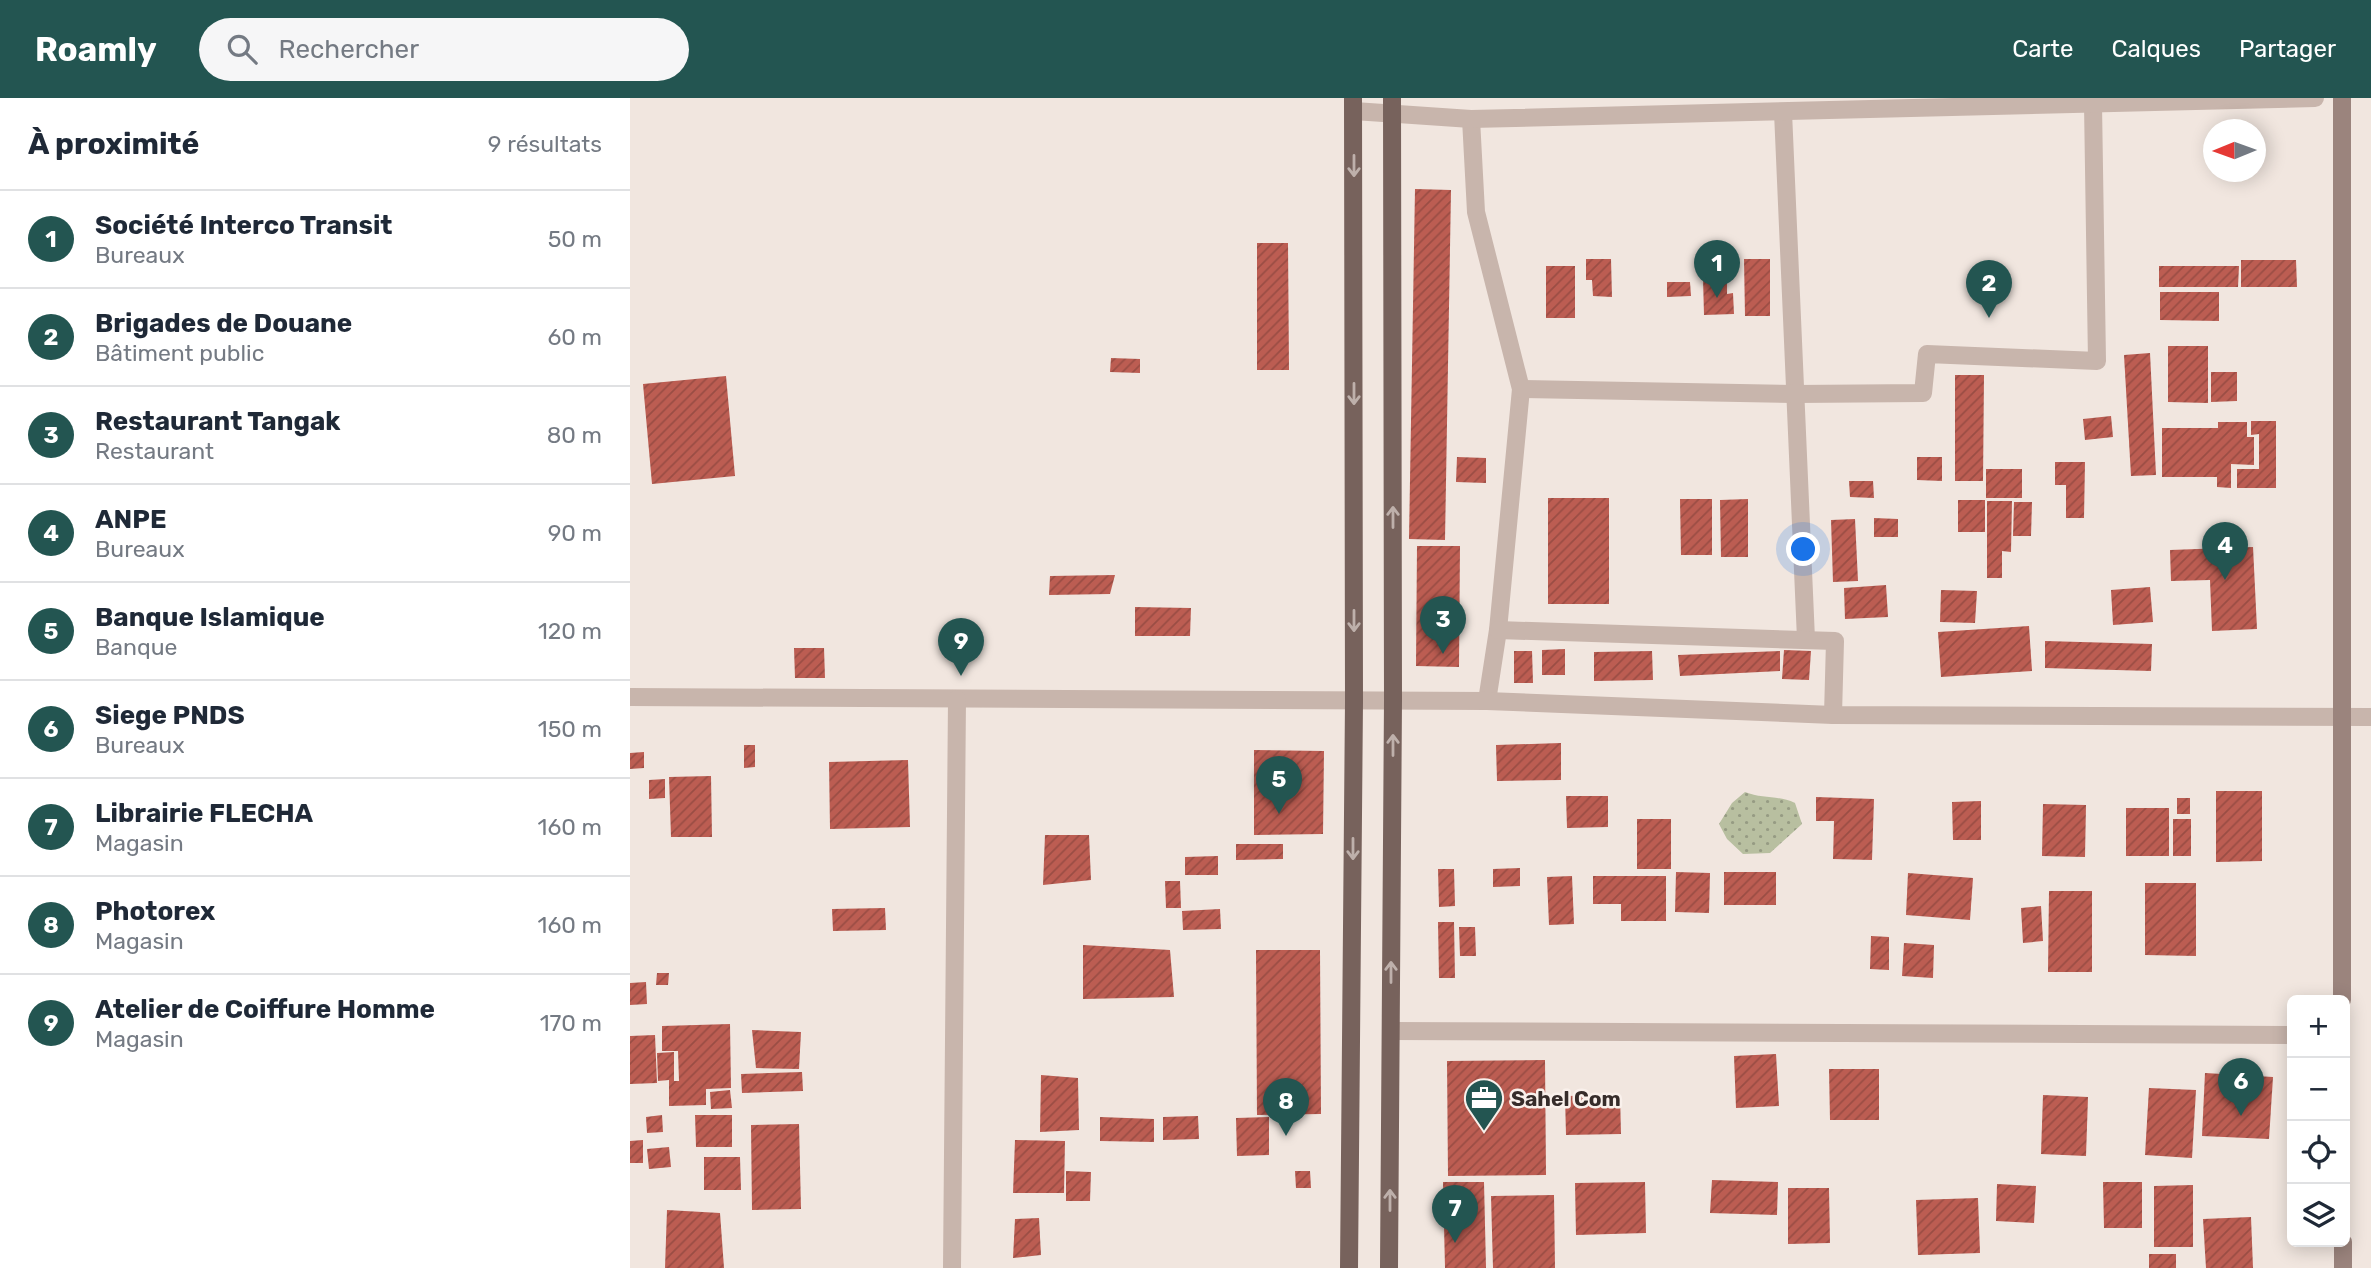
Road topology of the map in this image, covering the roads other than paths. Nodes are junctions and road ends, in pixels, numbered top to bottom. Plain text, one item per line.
1 (2315, 98) edge
2 (2342, 98) edge
3 (2093, 104) junction
4 (1354, 105) edge
5 (1393, 106) edge
6 (1783, 112) junction
7 (1471, 119) junction
8 (1521, 389) junction
9 (1795, 394) junction
10 (1498, 629) junction
11 (1806, 639) junction
12 (630, 697) edge
13 (957, 698) junction
14 (1393, 700) junction
15 (1354, 701) junction
16 (1488, 701) junction
17 (1833, 715) junction
18 (2371, 717) edge
19 (2342, 719) junction
20 (2342, 995) edge
21 (1391, 1031) junction
22 (2287, 1035) edge
23 (2343, 1247) edge
24 (952, 1268) edge
25 (1349, 1268) edge
26 (1389, 1268) edge
27 (2343, 1268) edge

1 - 3 street
2 - 19 street
3 - 6 street
3 - 9 street
4 - 5 street
4 -> 15 main road
5 - 7 street
14 -> 5 main road
6 - 7 street
6 - 9 street
7 - 8 street
8 - 9 street
8 - 10 street
9 - 11 street
10 - 11 street
10 - 16 street
11 - 17 street
12 - 13 street
13 - 15 street
13 - 24 street
14 - 15 street
14 - 16 street
21 -> 14 main road
15 -> 25 main road
16 - 17 street
17 - 19 street
18 - 19 street
19 - 20 street
21 - 22 street
26 -> 21 main road
23 - 27 street

